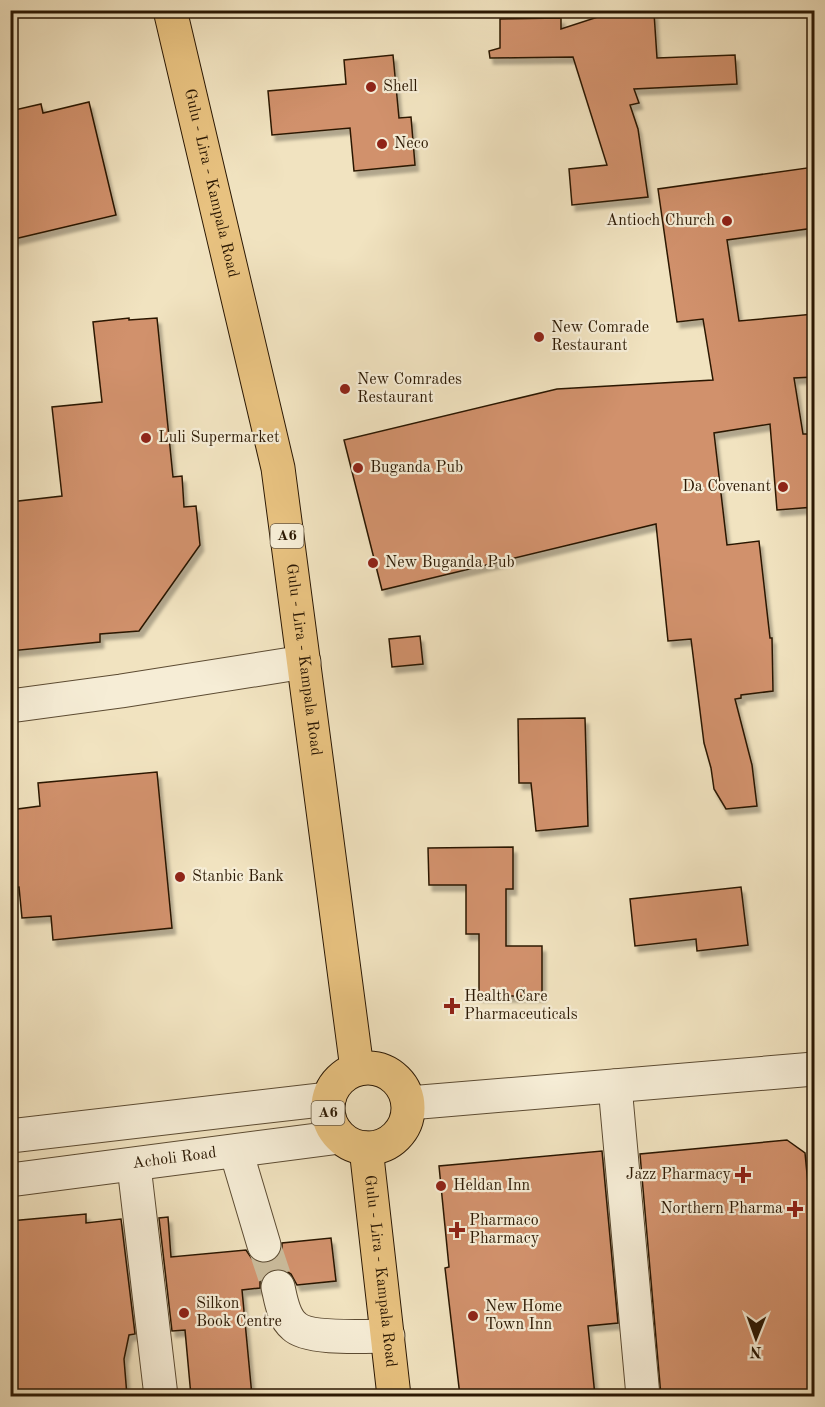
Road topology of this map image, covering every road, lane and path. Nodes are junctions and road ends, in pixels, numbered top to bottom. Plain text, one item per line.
1 (170, 10) edge
2 (304, 662) junction
3 (10, 706) edge
4 (814, 1069) edge
5 (357, 1070) junction
6 (615, 1086) junction
7 (329, 1099) junction
8 (409, 1103) junction
9 (10, 1136) edge
10 (353, 1143) junction
11 (236, 1151) junction
12 (134, 1166) junction
13 (10, 1180) edge
14 (264, 1245) tunnel mouth
15 (278, 1287) tunnel mouth
16 (388, 1336) junction
17 (161, 1396) edge
18 (394, 1396) edge
19 (643, 1396) edge

1 - 2 main road, Gulu - Lira - Kampala Road / A6
2 - 3 street
2 - 5 main road, Gulu - Lira - Kampala Road / A6
4 - 6 street
5 - 7 main road, A6
5 - 8 main road
6 - 8 street
6 - 19 street
7 - 9 street
7 - 10 main road, A6
8 - 10 main road
10 - 11 street, Acholi Road
10 - 16 main road, Gulu - Lira - Kampala Road / A6
11 - 12 street, Acholi Road
11 - 14 street
12 - 13 street, Acholi Road
12 - 17 street
15 - 16 street
16 - 18 main road, Gulu - Lira - Kampala Road / A6

